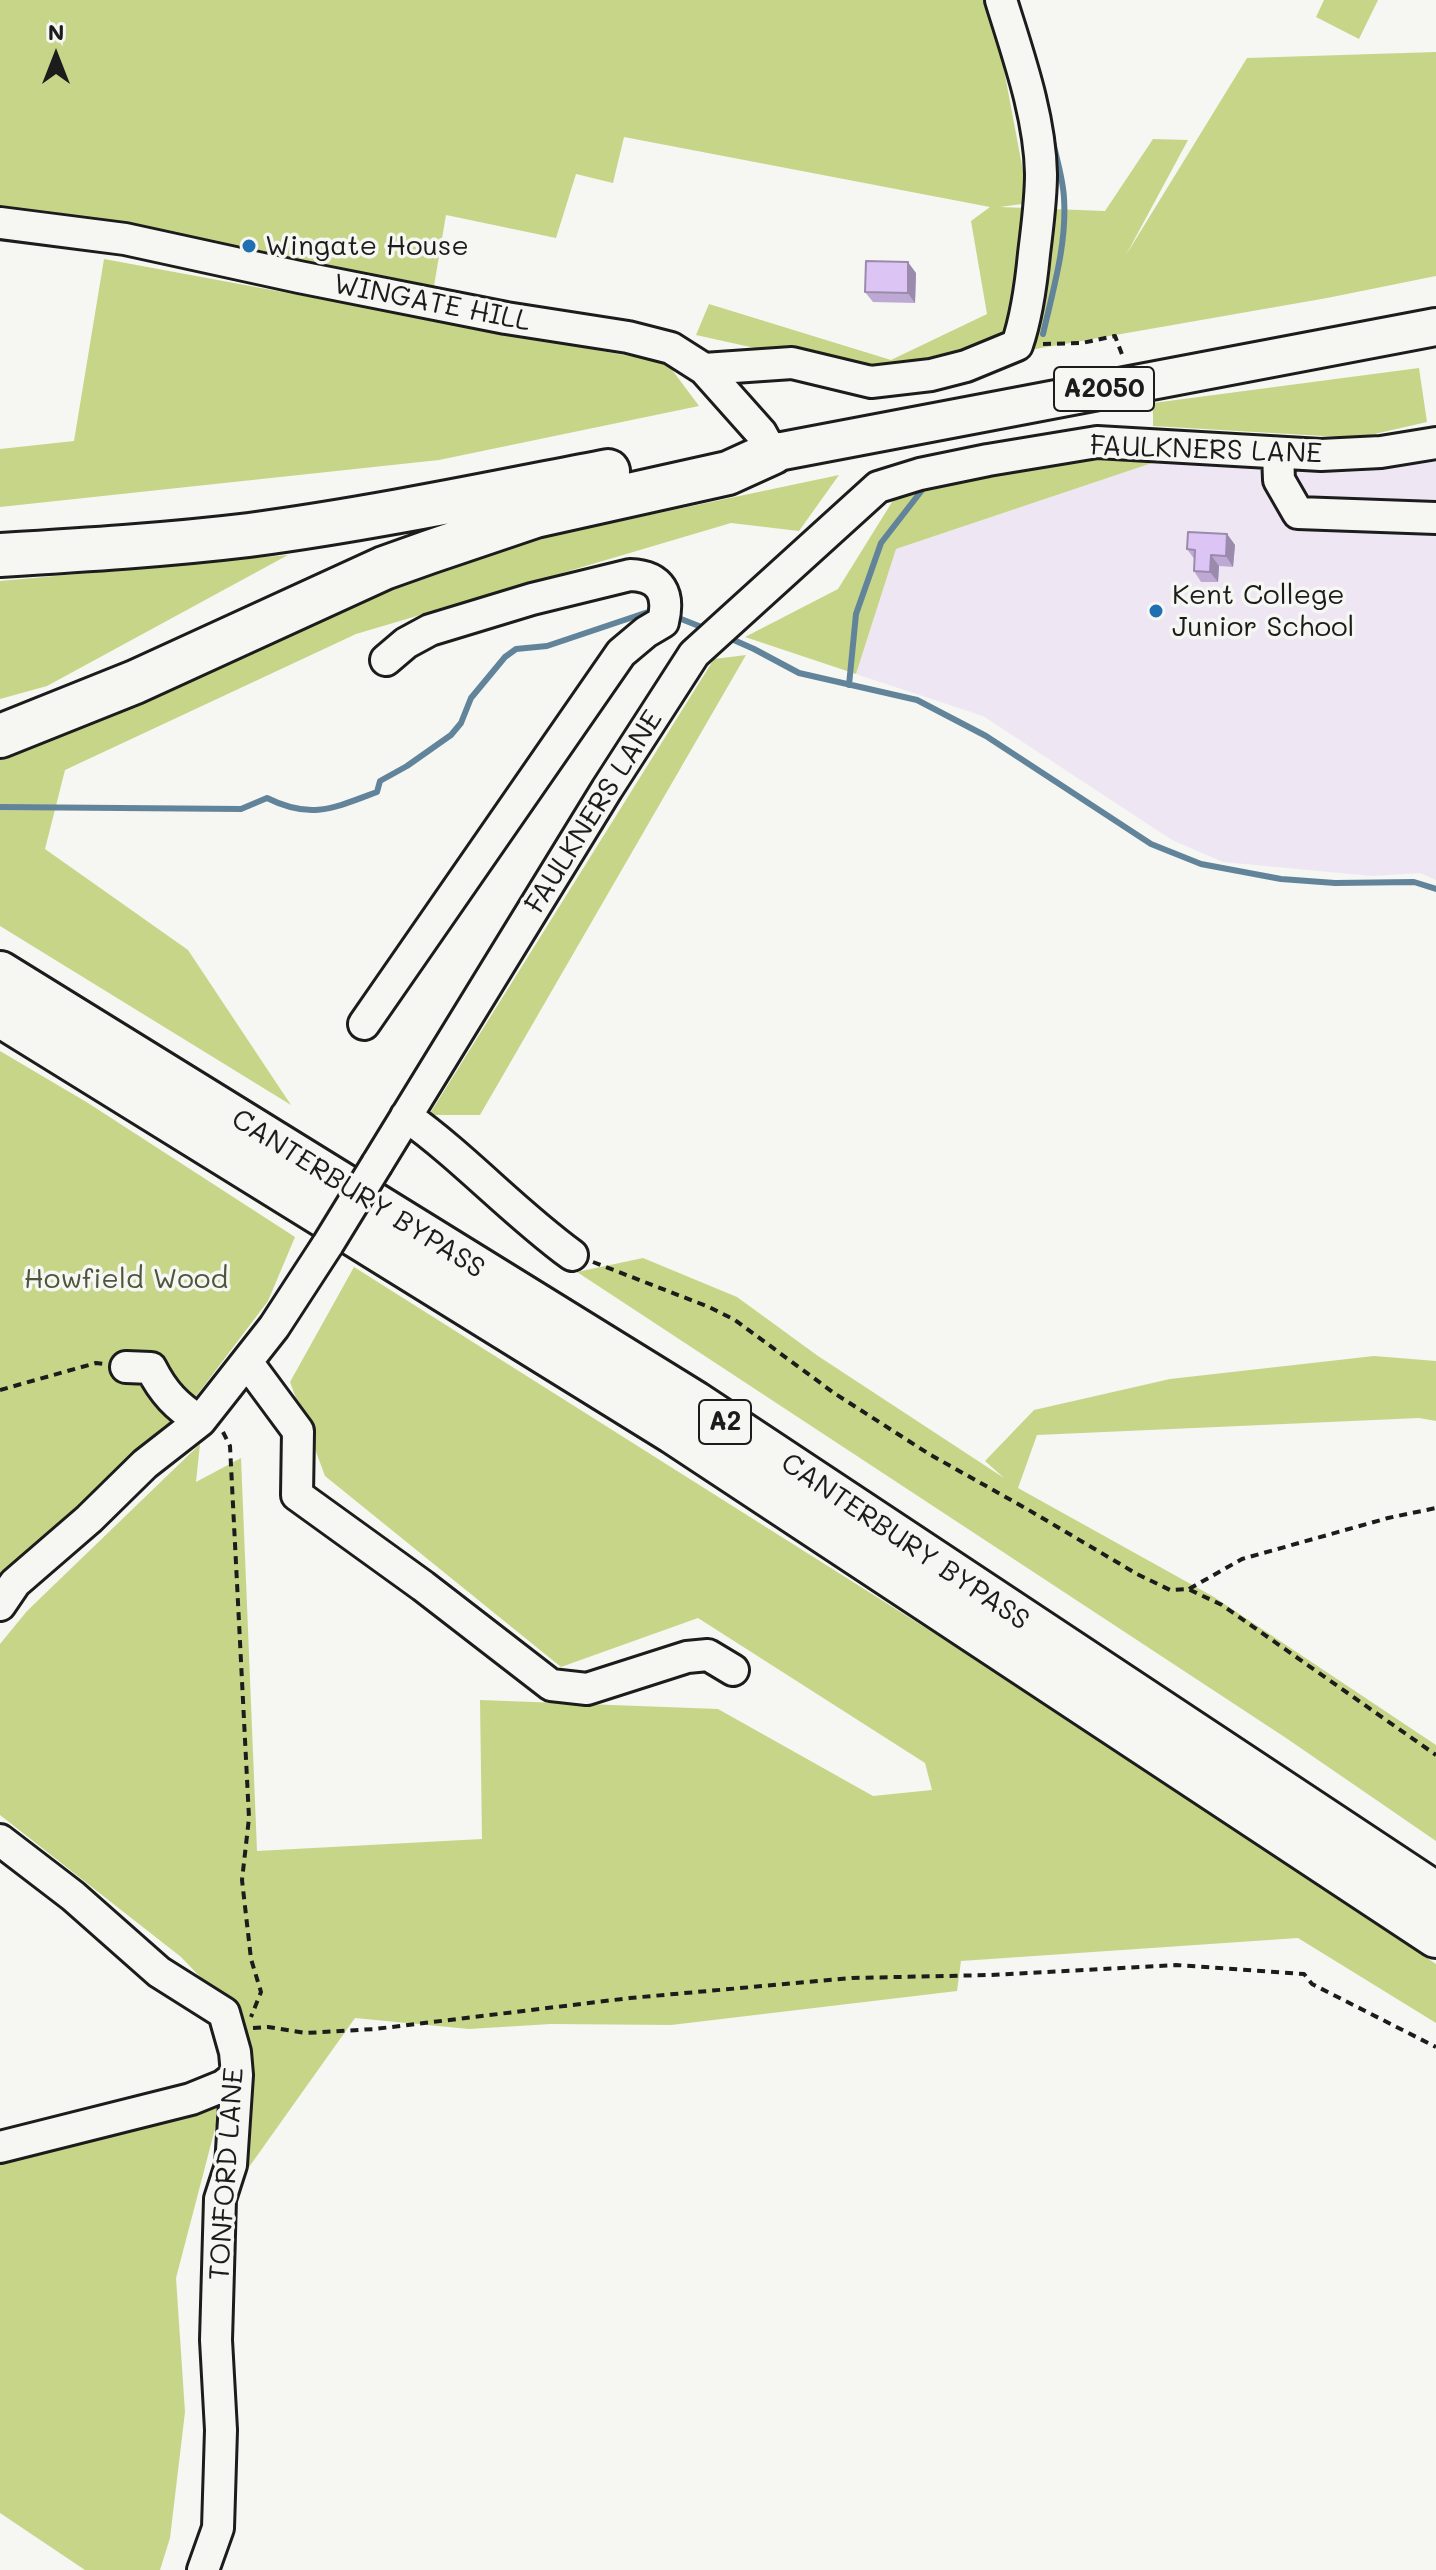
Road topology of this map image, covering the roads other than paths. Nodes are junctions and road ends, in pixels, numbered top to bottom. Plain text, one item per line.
1 (1001, 0) edge
2 (0, 223) edge
3 (1436, 327) edge
4 (704, 369) junction
5 (1436, 443) edge
6 (772, 453) junction
7 (1278, 453) junction
8 (1436, 518) edge
9 (0, 555) edge
10 (664, 617) junction
11 (709, 640) junction
12 (386, 660) dead end
13 (0, 736) edge
14 (0, 973) edge
15 (0, 1015) edge
16 (364, 1024) dead end
17 (406, 1116) junction
18 (572, 1255) road end
19 (247, 1362) junction
20 (126, 1367) road end
21 (200, 1421) junction
22 (0, 1605) edge
23 (733, 1670) dead end
24 (0, 1840) edge
25 (1436, 1894) edge
26 (1436, 1936) edge
27 (236, 2064) junction
28 (0, 2147) edge
29 (218, 2528) junction
30 (203, 2570) edge
31 (225, 2570) edge

1 - 4 street
2 - 4 street, WINGATE HILL
3 - 6 main road, A2050
4 - 6 street, WINGATE HILL
5 - 7 street, FAULKNERS LANE
6 - 9 highway
6 - 13 highway
7 - 8 street
7 - 11 street, FAULKNERS LANE
10 - 11 street
10 - 12 street
10 - 16 street
11 - 17 street, FAULKNERS LANE
14 - 25 highway, CANTERBURY BYPASS / A2
15 - 26 highway, CANTERBURY BYPASS / A2
17 - 18 street
17 - 19 street, FAULKNERS LANE, bridge
19 - 21 street, FAULKNERS LANE
19 - 23 street
20 - 21 street
21 - 22 street, FAULKNERS LANE
24 - 27 street, TONFORD LANE
27 - 28 street
27 - 29 street, TONFORD LANE
29 - 30 street, TONFORD LANE
29 - 31 street

